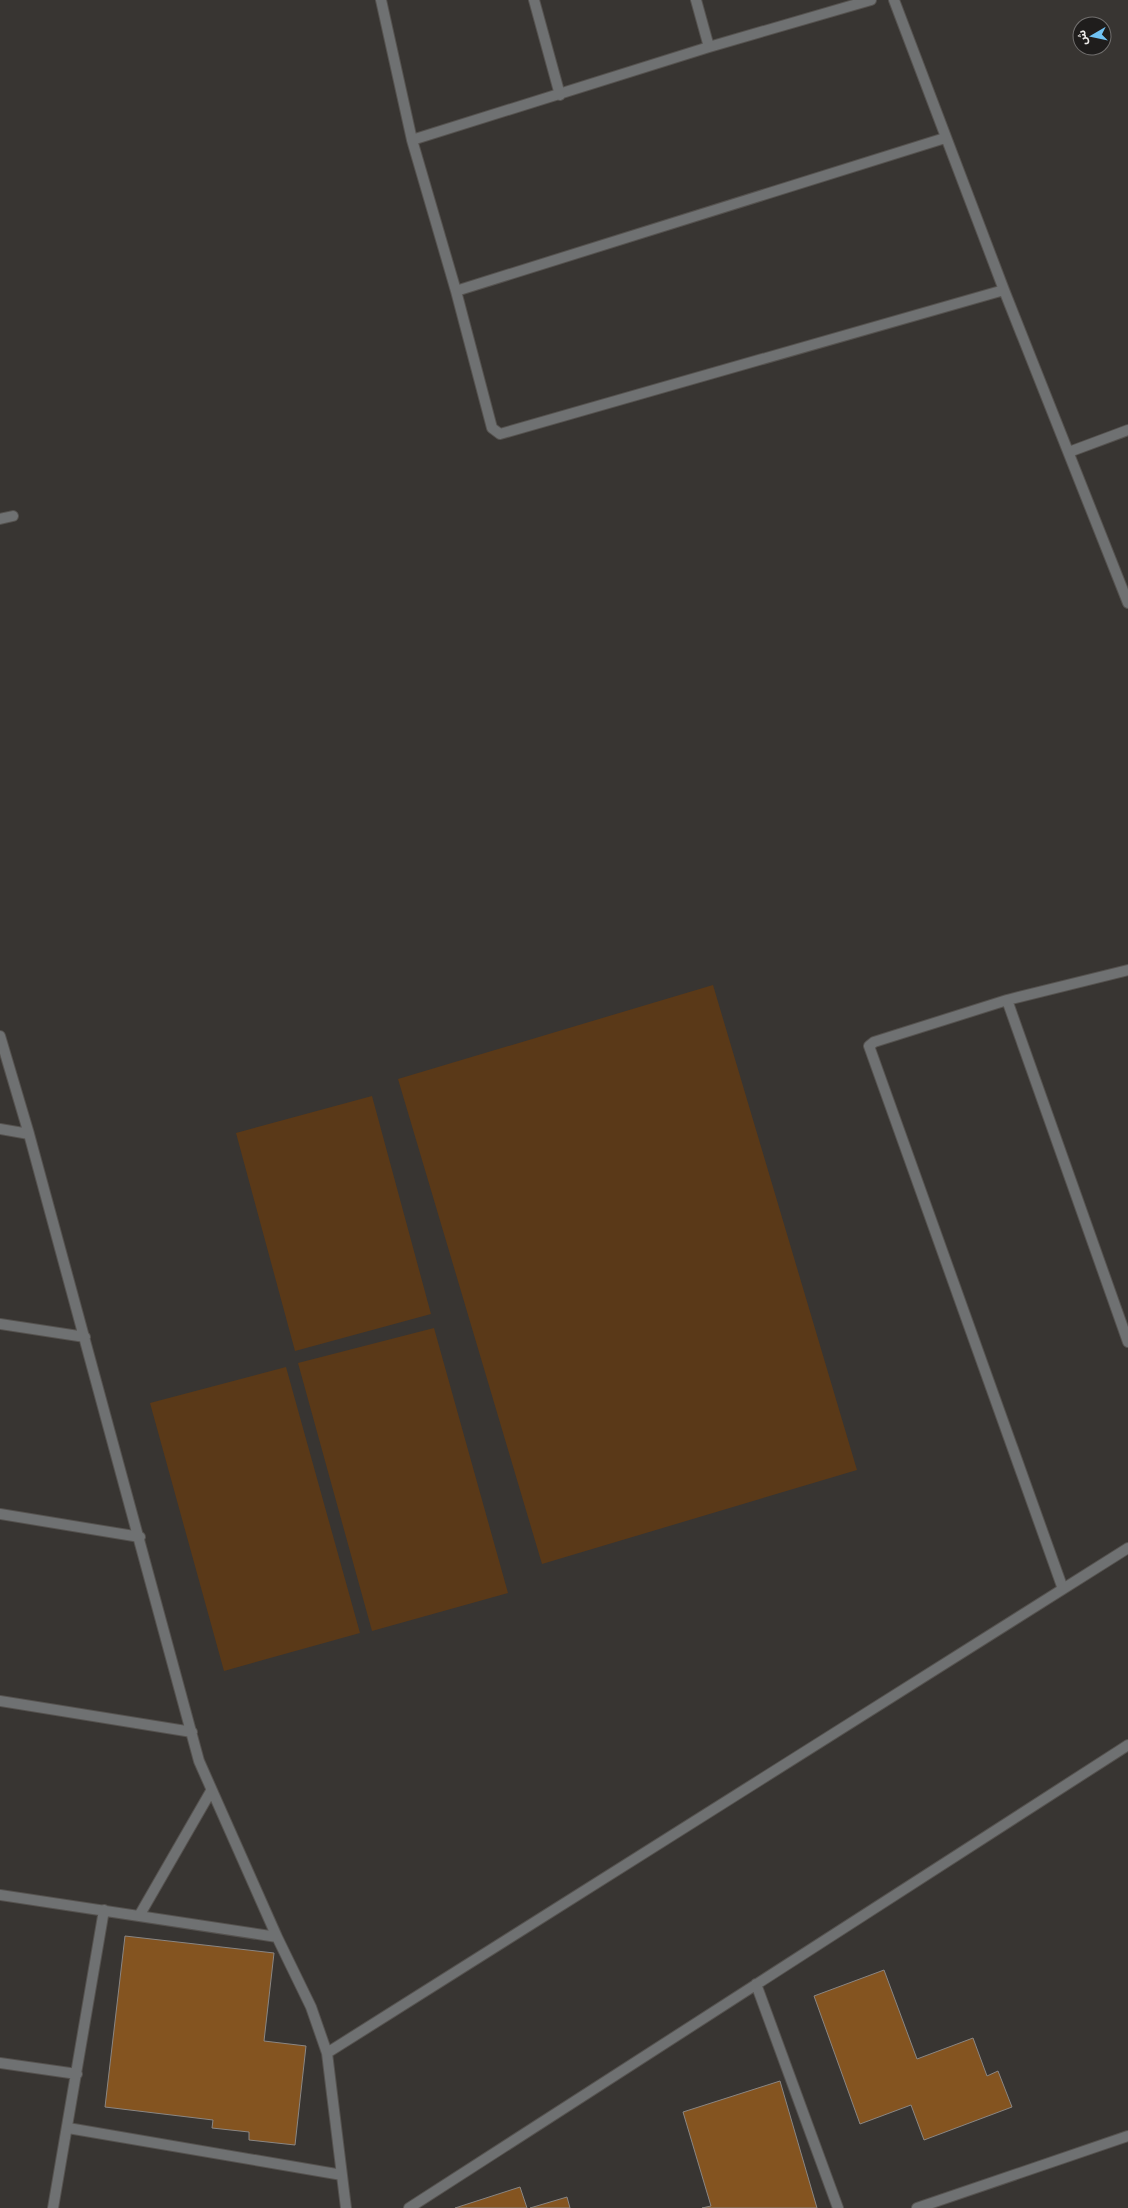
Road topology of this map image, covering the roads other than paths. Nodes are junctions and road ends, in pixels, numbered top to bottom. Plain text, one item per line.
1 (382, 0) edge
2 (534, 0) edge
3 (696, 0) edge
4 (871, 0) edge
5 (894, 0) edge
6 (709, 48) junction
7 (560, 95) junction
8 (945, 138) junction
9 (412, 140) junction
10 (1004, 290) junction
11 (456, 291) junction
12 (1128, 430) edge
13 (1069, 452) junction
14 (13, 516) dead end
15 (0, 519) edge
16 (1128, 603) edge
17 (1128, 970) edge
18 (1007, 1000) junction
19 (0, 1036) edge
20 (0, 1129) edge
21 (29, 1134) junction
22 (0, 1324) edge
23 (85, 1337) junction
24 (1128, 1342) edge
25 (0, 1514) edge
26 (140, 1537) junction
27 (1128, 1548) edge
28 (1063, 1589) junction
29 (0, 1701) edge
30 (192, 1732) junction
31 (1127, 1748) edge
32 (211, 1791) junction
33 (0, 1895) edge
34 (104, 1910) junction
35 (139, 1916) junction
36 (277, 1937) junction
37 (756, 1984) junction
38 (327, 2053) junction
39 (0, 2063) edge
40 (77, 2074) junction
41 (68, 2128) junction
42 (1128, 2136) edge
43 (342, 2175) junction
44 (53, 2208) edge
45 (346, 2208) edge
46 (409, 2208) edge
47 (838, 2208) edge
48 (917, 2208) edge

1 - 9 street
2 - 7 street
3 - 6 street
4 - 6 street
5 - 8 street
6 - 7 street
7 - 9 street
8 - 10 street
8 - 11 street
9 - 11 street
10 - 11 street
10 - 13 street
12 - 13 street
13 - 16 street
14 - 15 street
17 - 18 street
18 - 24 street
18 - 28 street
19 - 21 street
20 - 21 street
21 - 23 street
22 - 23 street
23 - 26 street
25 - 26 street
26 - 30 street
27 - 28 street
28 - 38 street
29 - 30 street
30 - 32 street
31 - 37 street
32 - 35 street
32 - 36 street
33 - 34 street
34 - 35 street
34 - 40 street
35 - 36 street
36 - 38 street
37 - 46 street
37 - 47 street
38 - 43 street
39 - 40 street
40 - 41 street
41 - 43 street
41 - 44 street
42 - 48 street
43 - 45 street

